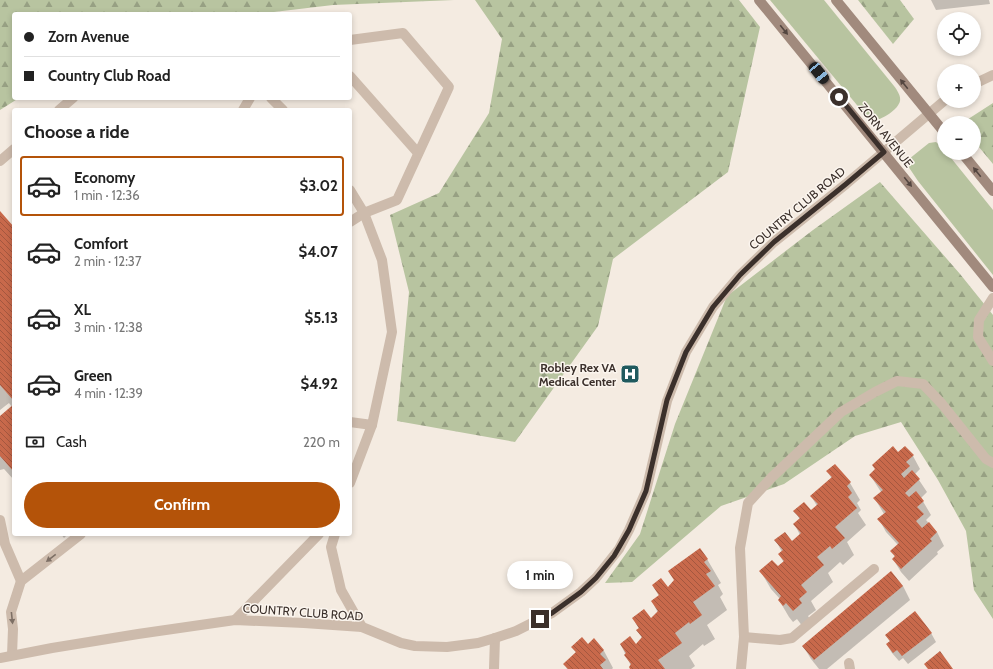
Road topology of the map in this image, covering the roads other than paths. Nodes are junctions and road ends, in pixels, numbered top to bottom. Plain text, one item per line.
1 (759, 0) edge
2 (836, 0) edge
3 (352, 40) edge
4 (993, 75) edge
5 (352, 78) edge
6 (981, 81) edge
7 (71, 100) edge
8 (273, 100) edge
9 (937, 107) edge
10 (61, 108) edge
11 (281, 108) edge
12 (928, 114) junction
13 (937, 124) edge
14 (12, 151) edge
15 (884, 152) junction
16 (418, 153) junction
17 (968, 160) edge
18 (0, 161) edge
19 (993, 191) edge
20 (352, 193) edge
21 (364, 213) junction
22 (352, 221) edge
23 (993, 287) edge
24 (993, 298) edge
25 (993, 361) edge
26 (352, 422) edge
27 (372, 425) junction
28 (993, 463) edge
29 (352, 478) edge
30 (0, 520) edge
31 (78, 536) edge
32 (317, 536) edge
33 (334, 536) edge
34 (874, 569) dead end
35 (21, 581) junction
36 (235, 620) junction
37 (362, 627) junction
38 (744, 637) junction
39 (495, 638) junction
40 (12, 655) junction
41 (0, 658) edge
42 (494, 669) edge
43 (741, 669) edge

1 -> 15 main road, ZORN AVENUE
12 -> 2 main road
3 - 16 street
4 - 6 street
5 - 16 street
7 - 10 street
8 - 11 street
9 - 12 street, COUNTRY CLUB ROAD
12 - 13 main road
12 - 15 street, COUNTRY CLUB ROAD
14 - 18 street
15 -> 23 main road, ZORN AVENUE
15 - 39 street, COUNTRY CLUB ROAD
16 - 21 street
19 -> 17 main road
20 - 21 street
21 - 22 street
21 - 27 street
24 - 25 street
26 - 27 street
27 - 29 street
28 - 38 street
30 - 35 street
31 -> 35 street
32 - 36 street
33 - 37 street
34 - 38 street
35 -> 40 street
36 - 37 street, COUNTRY CLUB ROAD
36 - 40 street, COUNTRY CLUB ROAD
37 - 39 street, COUNTRY CLUB ROAD
38 - 43 street
39 - 42 street
40 - 41 street, COUNTRY CLUB ROAD

